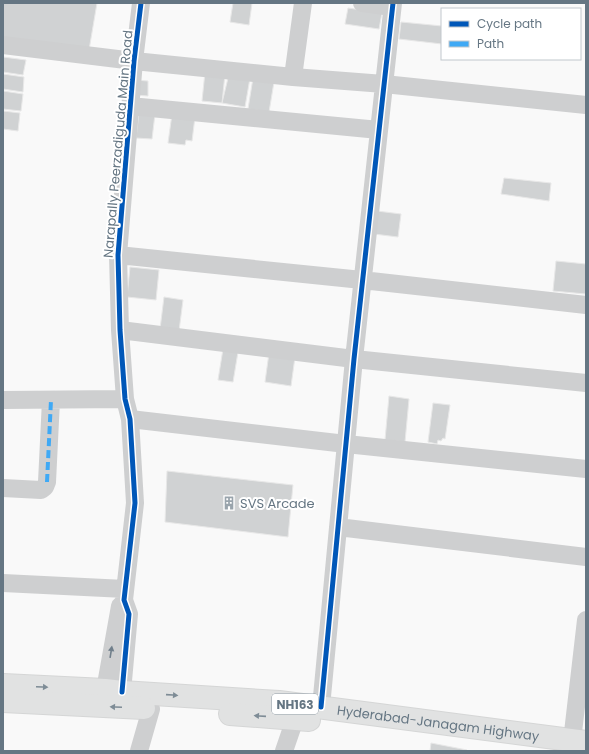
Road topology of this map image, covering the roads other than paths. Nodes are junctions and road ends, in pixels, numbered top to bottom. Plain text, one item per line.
1 (141, 3) edge
2 (304, 3) edge
3 (362, 3) edge
4 (393, 5) edge
5 (3, 45) edge
6 (134, 60) junction
7 (293, 77) junction
8 (384, 84) junction
9 (130, 106) junction
10 (586, 106) edge
11 (379, 130) junction
12 (118, 255) junction
13 (362, 280) junction
14 (586, 305) edge
15 (120, 330) junction
16 (354, 359) junction
17 (586, 383) edge
18 (125, 399) junction
19 (3, 400) edge
20 (51, 400) junction
21 (130, 420) junction
22 (346, 444) junction
23 (586, 469) edge
24 (3, 488) edge
25 (338, 527) junction
26 (586, 557) edge
27 (3, 583) edge
28 (125, 595) junction
29 (586, 620) edge
30 (3, 685) edge
31 (114, 691) junction
32 (3, 701) edge
33 (321, 707) junction
34 (151, 709) junction
35 (295, 719) junction
36 (579, 741) edge
37 (138, 751) edge
38 (284, 751) edge
39 (548, 751) edge

1 - 6 street, Narapally Peerzadiguda Main Road
2 - 7 street
3 - 4 street
4 - 8 street
5 - 6 street
6 - 7 street
6 - 9 street, Narapally Peerzadiguda Main Road
7 - 8 street
8 - 10 street
8 - 11 street
9 - 11 street
9 - 12 street, Narapally Peerzadiguda Main Road
11 - 13 street
12 - 13 street
12 - 15 street, Narapally Peerzadiguda Main Road
13 - 14 street
13 - 16 street
15 - 16 street
15 - 18 street, Narapally Peerzadiguda Main Road
16 - 17 street
16 - 22 street
18 - 20 street
18 - 21 street, Narapally Peerzadiguda Main Road
19 - 20 street
20 - 24 street
21 - 22 street
21 - 28 street, Narapally Peerzadiguda Main Road
22 - 23 street
22 - 25 street
25 - 26 street
25 - 33 street
27 - 28 street
28 - 31 street, Narapally Peerzadiguda Main Road
29 - 36 street
30 -> 31 highway, Hyderabad-Janagam Highway / NH163
31 -> 33 highway, Hyderabad-Janagam Highway / NH163
34 -> 32 highway, Hyderabad-Janagam Highway / NH163
33 - 36 highway, Hyderabad-Janagam Highway / NH163
35 -> 34 highway, Hyderabad-Janagam Highway / NH163
34 - 37 street
35 - 38 street
35 - 39 highway, Hyderabad-Janagam Highway / NH163

